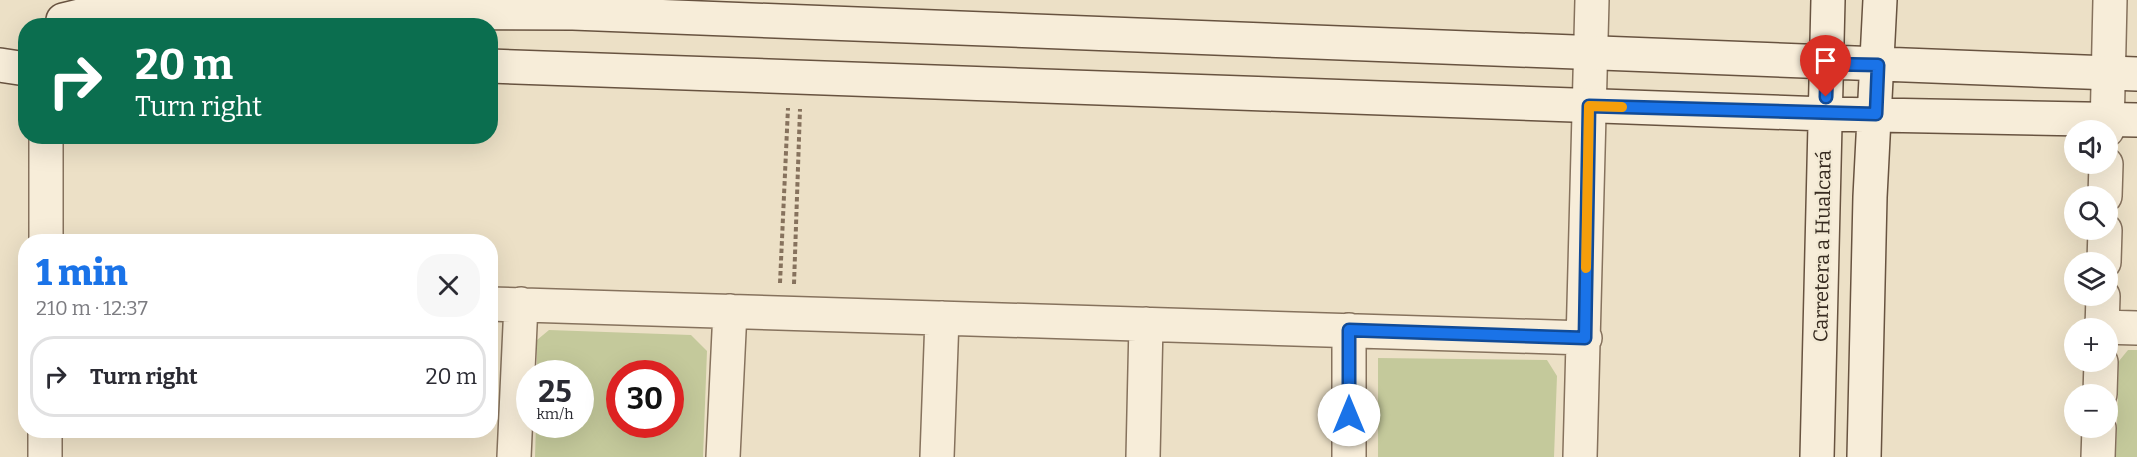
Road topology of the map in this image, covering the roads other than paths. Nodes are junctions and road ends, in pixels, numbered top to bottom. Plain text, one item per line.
1 (1592, 0) edge
2 (1828, 0) edge
3 (1880, 0) edge
4 (2110, 0) edge
5 (58, 11) edge
6 (1590, 53) junction
7 (1827, 64) junction
8 (1878, 65) junction
9 (498, 66) edge
10 (2123, 74) edge
11 (1589, 106) junction
12 (1825, 114) junction
13 (1876, 114) junction
14 (2117, 120) edge
15 (2064, 121) edge
16 (46, 144) edge
17 (46, 234) edge
18 (506, 304) edge
19 (730, 311) junction
20 (2102, 317) edge
21 (942, 318) junction
22 (1146, 324) junction
23 (2137, 328) edge
24 (1349, 330) junction
25 (1585, 338) junction
26 (45, 438) edge
27 (2099, 438) edge
28 (45, 457) edge
29 (514, 457) edge
30 (723, 457) edge
31 (937, 457) edge
32 (1143, 457) edge
33 (1349, 457) edge
34 (1580, 457) edge
35 (1817, 457) edge
36 (1864, 457) edge
37 (2098, 457) edge

1 - 6 street
2 - 7 street, Carretera a Hualcará
3 - 8 street
4 - 10 street
5 - 6 street
6 - 7 street
6 - 11 street
7 - 8 street
7 - 12 street, Carretera a Hualcará
8 - 10 street
8 - 13 street
9 - 11 street
10 - 14 street
11 - 12 street
11 - 25 street
12 - 13 street
12 - 35 street, Carretera a Hualcará
13 - 15 street
13 - 36 street
16 - 17 street
18 - 19 street
18 - 29 street
19 - 21 street
19 - 30 street
20 - 23 street
21 - 22 street
21 - 31 street
22 - 24 street
22 - 32 street
24 - 25 street
24 - 33 street
25 - 34 street
26 - 28 street
27 - 37 street

